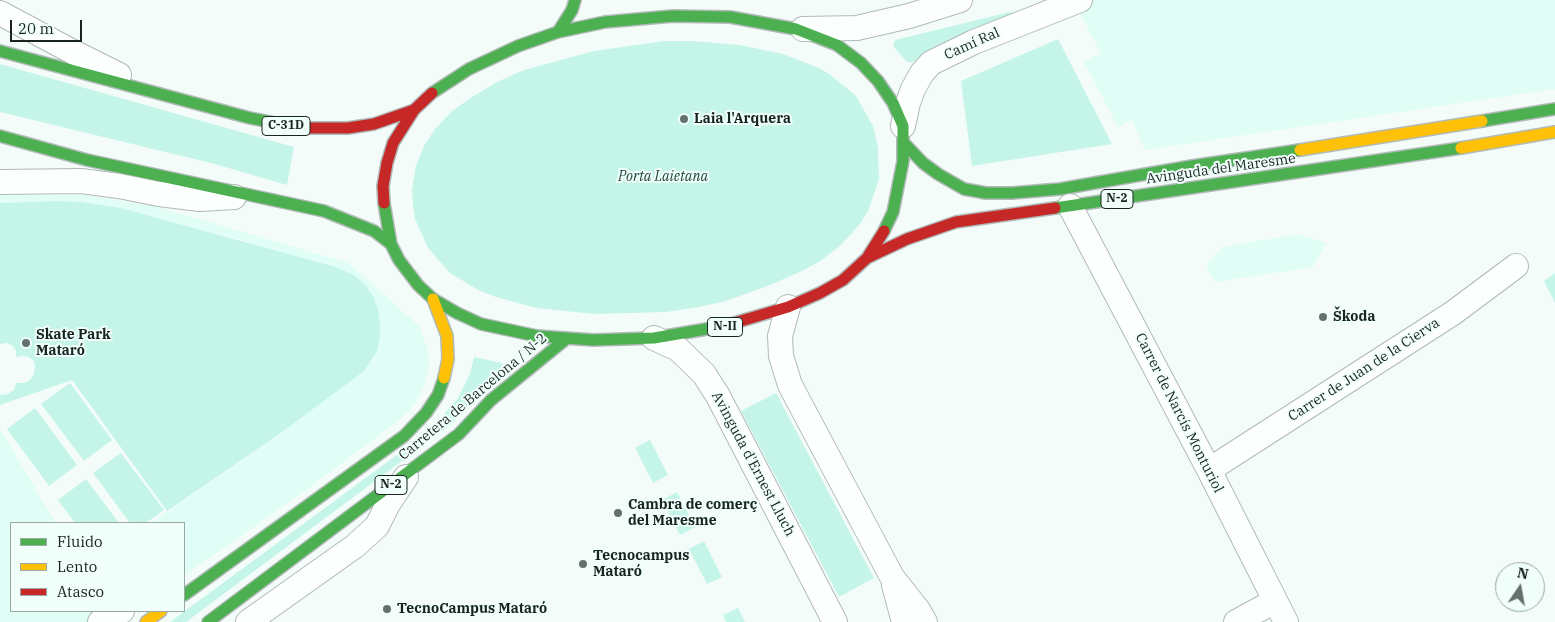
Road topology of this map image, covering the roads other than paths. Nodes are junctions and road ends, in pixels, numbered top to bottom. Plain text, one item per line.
1 (575, 0) edge
2 (960, 0) edge
3 (1080, 0) edge
4 (674, 3) dead end
5 (0, 13) edge
6 (695, 16) junction
7 (796, 29) junction
8 (558, 32) junction
9 (0, 51) edge
10 (159, 94) junction
11 (1555, 109) edge
12 (414, 110) junction
13 (1555, 132) edge
14 (903, 134) junction
15 (0, 136) edge
16 (0, 182) edge
17 (252, 196) junction
18 (1070, 206) junction
19 (392, 244) junction
20 (867, 258) junction
21 (1516, 266) dead end
22 (433, 299) junction
23 (788, 307) junction
24 (654, 338) junction
25 (566, 339) junction
26 (1209, 470) junction
27 (410, 471) junction
28 (892, 577) junction
29 (189, 588) edge
30 (1275, 601) junction
31 (120, 612) edge
32 (161, 612) edge
33 (834, 618) edge
34 (100, 622) edge
35 (146, 622) edge
36 (208, 622) edge
37 (248, 622) edge
38 (904, 622) edge
39 (925, 622) edge
40 (1236, 622) edge
41 (1286, 622) edge

1 - 8 main road
2 - 7 street
3 - 14 street, Camí Ral
4 - 6 main road
5 - 10 street
6 - 7 main road, N-II
6 - 8 main road, N-II
7 - 14 main road, N-II
8 - 12 main road, N-II
9 - 10 main road, C-31D
10 - 12 main road, C-31D
11 - 14 main road, Avinguda del Maresme / N-2
12 - 19 main road, N-II
13 - 18 main road, Avinguda del Maresme / N-2
14 - 20 main road, N-II
15 - 17 main road
16 - 17 street
17 - 19 main road
18 - 20 main road, Avinguda del Maresme / N-2
18 - 26 street, Carrer de Narcís Monturiol
19 - 22 main road, N-II
20 - 23 main road, N-II
21 - 26 street, Carrer de Juan de la Cierva
22 - 25 main road, N-II
22 - 29 main road, Carretera de Barcelona / N-2 / N-2
23 - 24 main road, N-II
23 - 28 street
24 - 25 main road, N-II
24 - 33 street, Avinguda d'Ernest Lluch
25 - 27 main road, Carretera de Barcelona / N-2 / N-2
26 - 30 street, Carrer de Narcís Monturiol
27 - 36 main road, Carretera de Barcelona / N-2 / N-2
27 - 37 street
28 - 38 street
28 - 39 street
30 - 40 street
30 - 41 street, Carrer de Narcís Monturiol
31 - 34 street
32 - 35 main road

